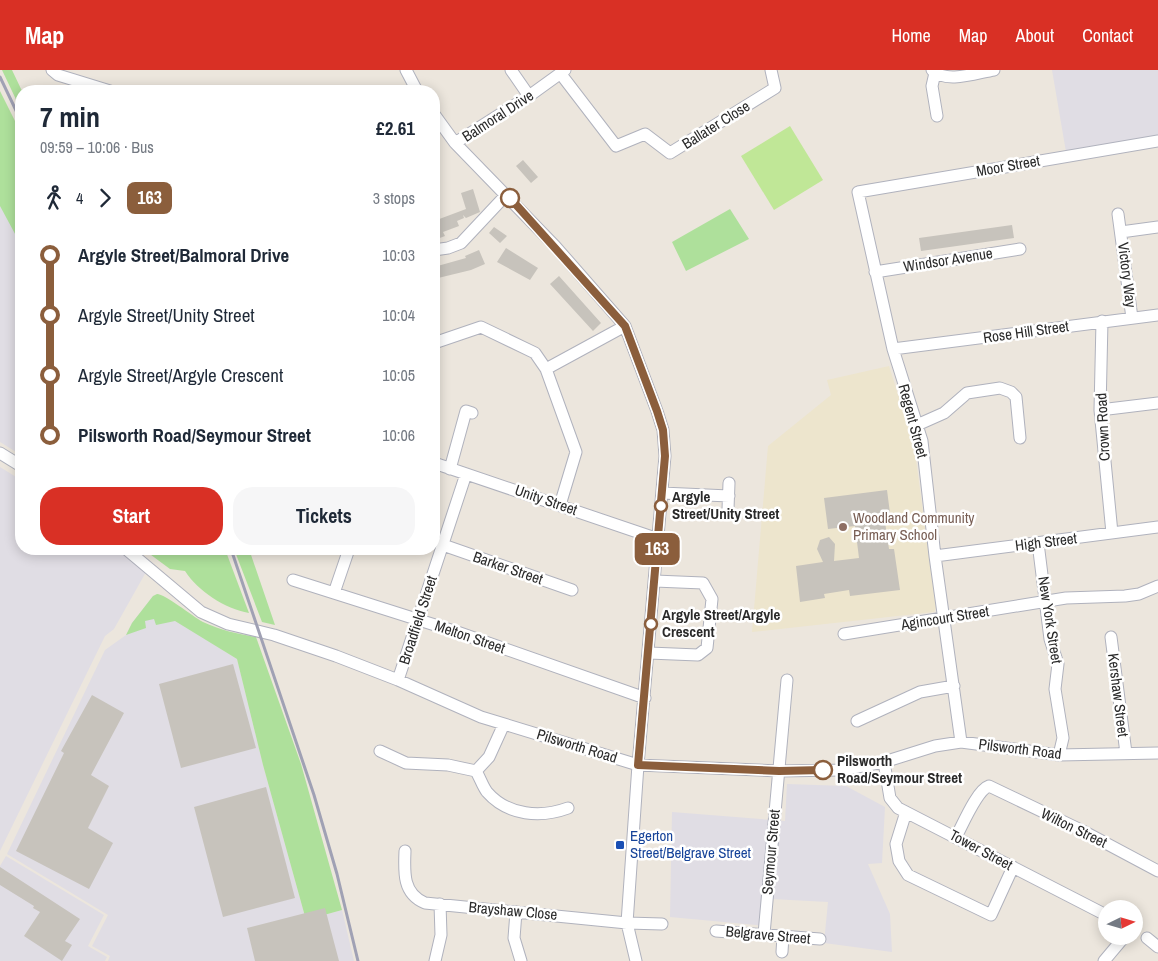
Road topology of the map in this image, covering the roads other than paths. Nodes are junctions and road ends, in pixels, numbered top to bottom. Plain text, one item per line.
1 (52, 70) edge
2 (406, 70) edge
3 (511, 70) edge
4 (771, 70) edge
5 (994, 70) edge
6 (562, 72) edge
7 (934, 72) edge
8 (71, 85) edge
9 (414, 85) edge
10 (529, 96) junction
11 (937, 116) dead end
12 (440, 122) edge
13 (1158, 141) edge
14 (455, 143) junction
15 (858, 192) joint
16 (507, 194) junction
17 (1118, 214) dead end
18 (1158, 227) edge
19 (1121, 232) junction
20 (440, 249) edge
21 (1020, 249) dead end
22 (875, 272) junction
23 (1158, 315) edge
24 (1132, 318) junction
25 (1102, 322) junction
26 (625, 326) junction
27 (440, 341) edge
28 (893, 349) junction
29 (546, 369) junction
30 (1158, 403) edge
31 (1100, 410) junction
32 (472, 413) dead end
33 (917, 425) junction
34 (1020, 438) dead end
35 (0, 453) edge
36 (15, 462) edge
37 (440, 465) edge
38 (450, 469) junction
39 (466, 474) junction
40 (729, 483) dead end
41 (662, 493) junction
42 (728, 496) junction
43 (560, 505) junction
44 (728, 508) dead end
45 (1158, 527) edge
46 (1112, 533) junction
47 (658, 538) junction
48 (1038, 543) junction
49 (443, 546) junction
50 (133, 555) edge
51 (347, 555) edge
52 (440, 555) edge
53 (440, 555) edge
54 (935, 556) junction
55 (293, 580) dead end
56 (655, 581) junction
57 (1158, 586) edge
58 (572, 590) dead end
59 (334, 593) junction
60 (1046, 602) junction
61 (945, 617) junction
62 (418, 620) junction
63 (844, 634) dead end
64 (1111, 637) dead end
65 (650, 653) junction
66 (398, 680) junction
67 (787, 680) dead end
68 (954, 686) junction
69 (645, 698) junction
70 (857, 721) dead end
71 (504, 724) junction
72 (961, 742) junction
73 (380, 751) dead end
74 (1126, 753) junction
75 (1158, 753) edge
76 (1059, 755) junction
77 (884, 762) junction
78 (638, 765) junction
79 (476, 771) junction
80 (779, 771) junction
81 (568, 808) dead end
82 (906, 812) junction
83 (956, 837) junction
84 (405, 851) dead end
85 (1013, 867) junction
86 (1158, 871) edge
87 (440, 904) junction
88 (1098, 911) edge
89 (516, 912) junction
90 (627, 923) junction
91 (662, 924) dead end
92 (716, 931) dead end
93 (764, 934) junction
94 (783, 936) junction
95 (1147, 938) dead end
96 (820, 939) dead end
97 (1117, 945) edge
98 (1158, 948) edge
99 (782, 952) dead end
100 (435, 961) edge
101 (520, 961) edge
102 (636, 961) edge
103 (1104, 961) edge

1 - 8 street
2 - 9 street
3 - 10 street
4 - 6 street, Ballater Close
5 - 7 street
6 - 10 street, Balmoral Drive
7 - 11 street
10 - 14 street, Balmoral Drive
12 - 14 street
13 - 15 street, Moor Street
14 - 16 street
15 - 22 street, Regent Street
16 - 20 street
16 - 26 street
17 - 19 street, Victory Way
18 - 19 street, Victory Way
19 - 24 street, Victory Way
21 - 22 street, Windsor Avenue
22 - 28 street, Regent Street
23 - 24 street, Rose Hill Street
24 - 25 street, Rose Hill Street
25 - 28 street, Rose Hill Street
25 - 31 street, Crown Road
26 - 29 street
26 - 41 street
27 - 29 street
28 - 33 street, Regent Street
29 - 43 street
30 - 31 street
31 - 46 street, Crown Road
32 - 38 street
33 - 34 street
33 - 54 street, Regent Street
35 - 36 street
37 - 38 street, Unity Street
38 - 39 street, Unity Street
39 - 43 street, Unity Street
39 - 49 street, Broadfield Street
40 - 42 street
41 - 42 street
41 - 47 street
42 - 44 street
43 - 47 street, Unity Street
45 - 46 street, High Street
46 - 48 street, High Street
47 - 56 street
48 - 54 street, High Street
48 - 60 street, New York Street
49 - 53 street, Broadfield Street
49 - 58 street, Barker Street
50 - 66 street, Pilsworth Road
51 - 59 street
52 - 62 street, Broadfield Street
54 - 61 street, Regent Street
55 - 59 street, Melton Street
56 - 65 street
56 - 65 street
57 - 60 street, Agincourt Street
59 - 62 street, Melton Street
60 - 61 street, Agincourt Street
60 - 76 street, New York Street
61 - 63 street, Agincourt Street
61 - 68 street, Regent Street
62 - 66 street, Broadfield Street
62 - 69 street, Melton Street
64 - 74 street, Kershaw Street
65 - 69 street
66 - 71 street, Pilsworth Road
67 - 80 street, Seymour Street
68 - 70 street
68 - 72 street, Regent Street
69 - 78 street
71 - 78 street, Pilsworth Road
71 - 79 street
72 - 76 street, Pilsworth Road
72 - 77 street, Pilsworth Road
73 - 79 street
74 - 75 street, Pilsworth Road
74 - 76 street, Pilsworth Road
77 - 80 street, Pilsworth Road
77 - 82 street, Tower Street
78 - 80 street, Pilsworth Road
78 - 90 street
79 - 81 street
80 - 93 street, Seymour Street
82 - 83 street, Tower Street
82 - 85 street
83 - 85 street, Tower Street
83 - 86 street, Wilton Street
84 - 87 street, Brayshaw Close
85 - 88 street, Tower Street
87 - 89 street, Brayshaw Close
87 - 100 street
89 - 90 street, Brayshaw Close
89 - 101 street
90 - 91 street, Brayshaw Close
90 - 102 street
92 - 93 street, Belgrave Street
93 - 94 street, Belgrave Street
94 - 96 street, Belgrave Street
94 - 99 street
95 - 98 street
97 - 103 street

